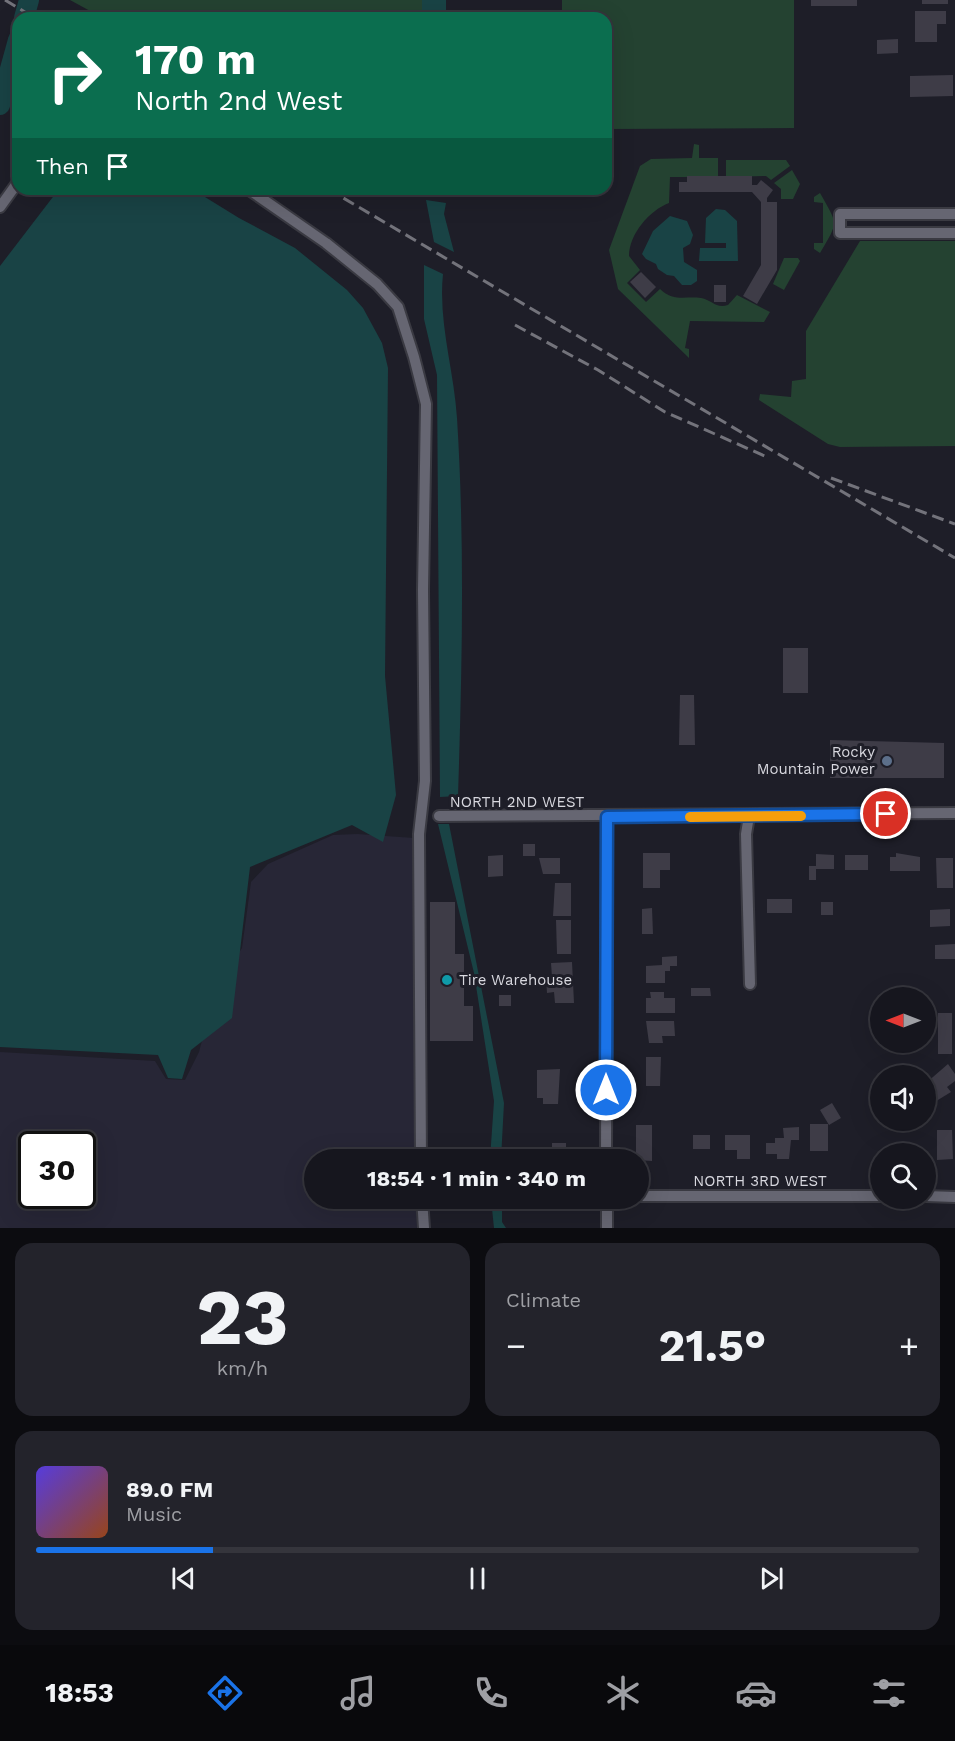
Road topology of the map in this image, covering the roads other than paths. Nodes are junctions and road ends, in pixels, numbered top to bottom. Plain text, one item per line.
1 (12, 190) edge
2 (257, 195) edge
3 (0, 207) edge
4 (955, 214) edge
5 (955, 234) edge
6 (955, 813) edge
7 (440, 816) dead end
8 (749, 816) junction
9 (607, 817) junction
10 (750, 984) dead end
11 (421, 1149) edge
12 (606, 1149) edge
13 (649, 1196) edge
14 (870, 1196) edge
15 (936, 1197) edge
16 (955, 1197) edge
17 (423, 1209) edge
18 (607, 1209) edge
19 (424, 1228) edge
20 (607, 1228) edge

1 - 3 street
2 - 11 street
4 - 5 street
6 - 8 street, NORTH 2ND WEST
7 - 9 street, NORTH 2ND WEST
8 - 9 street, NORTH 2ND WEST
8 - 10 street
9 - 12 street
13 - 14 street, NORTH 3RD WEST
15 - 16 street
17 - 19 street
18 - 20 street

